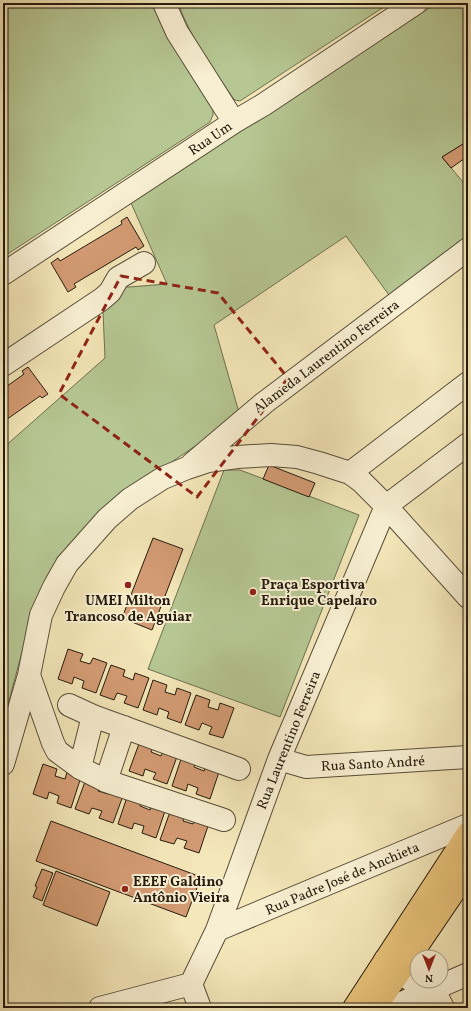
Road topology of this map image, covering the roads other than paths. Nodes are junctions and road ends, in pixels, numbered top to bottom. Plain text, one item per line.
1 (164, 3) edge
2 (416, 3) edge
3 (234, 122) junction
4 (468, 248) edge
5 (144, 263) dead end
6 (3, 274) edge
7 (3, 365) edge
8 (468, 383) edge
9 (468, 444) edge
10 (187, 468) junction
11 (350, 473) junction
12 (386, 506) junction
13 (468, 597) edge
14 (29, 675) junction
15 (69, 705) dead end
16 (92, 716) junction
17 (124, 727) junction
18 (468, 757) edge
19 (279, 759) junction
20 (3, 764) edge
21 (80, 768) junction
22 (239, 769) dead end
23 (106, 781) junction
24 (224, 820) dead end
25 (468, 825) edge
26 (468, 833) edge
27 (468, 871) edge
28 (217, 930) junction
29 (392, 966) junction
30 (468, 974) edge
31 (191, 984) junction
32 (438, 999) edge
33 (110, 1007) edge
34 (200, 1008) edge
35 (354, 1008) edge
36 (375, 1008) edge
37 (390, 1008) edge

1 - 3 street
2 - 3 street, Rua Um
3 - 6 street, Rua Um
4 - 10 street, Alameda Laurentino Ferreira
5 - 7 street
8 - 11 street
9 - 12 street, Rua Laurentino Ferreira
10 - 11 street
10 - 14 street
11 - 12 street
12 - 13 street
12 - 19 street, Rua Laurentino Ferreira
14 - 20 street
14 - 21 street
15 - 16 street
16 - 17 street
16 - 21 street
17 - 22 street
17 - 23 street
18 - 19 street, Rua Santo André
19 - 28 street, Rua Laurentino Ferreira
21 - 23 street
23 - 24 street
25 - 28 street, Rua Padre José de Anchieta
26 - 29 main road
27 - 29 main road
28 - 31 street, Rua Laurentino Ferreira
29 - 32 street
29 - 35 main road
29 - 36 main road
30 - 32 street
31 - 33 street
31 - 34 street
32 - 37 street

